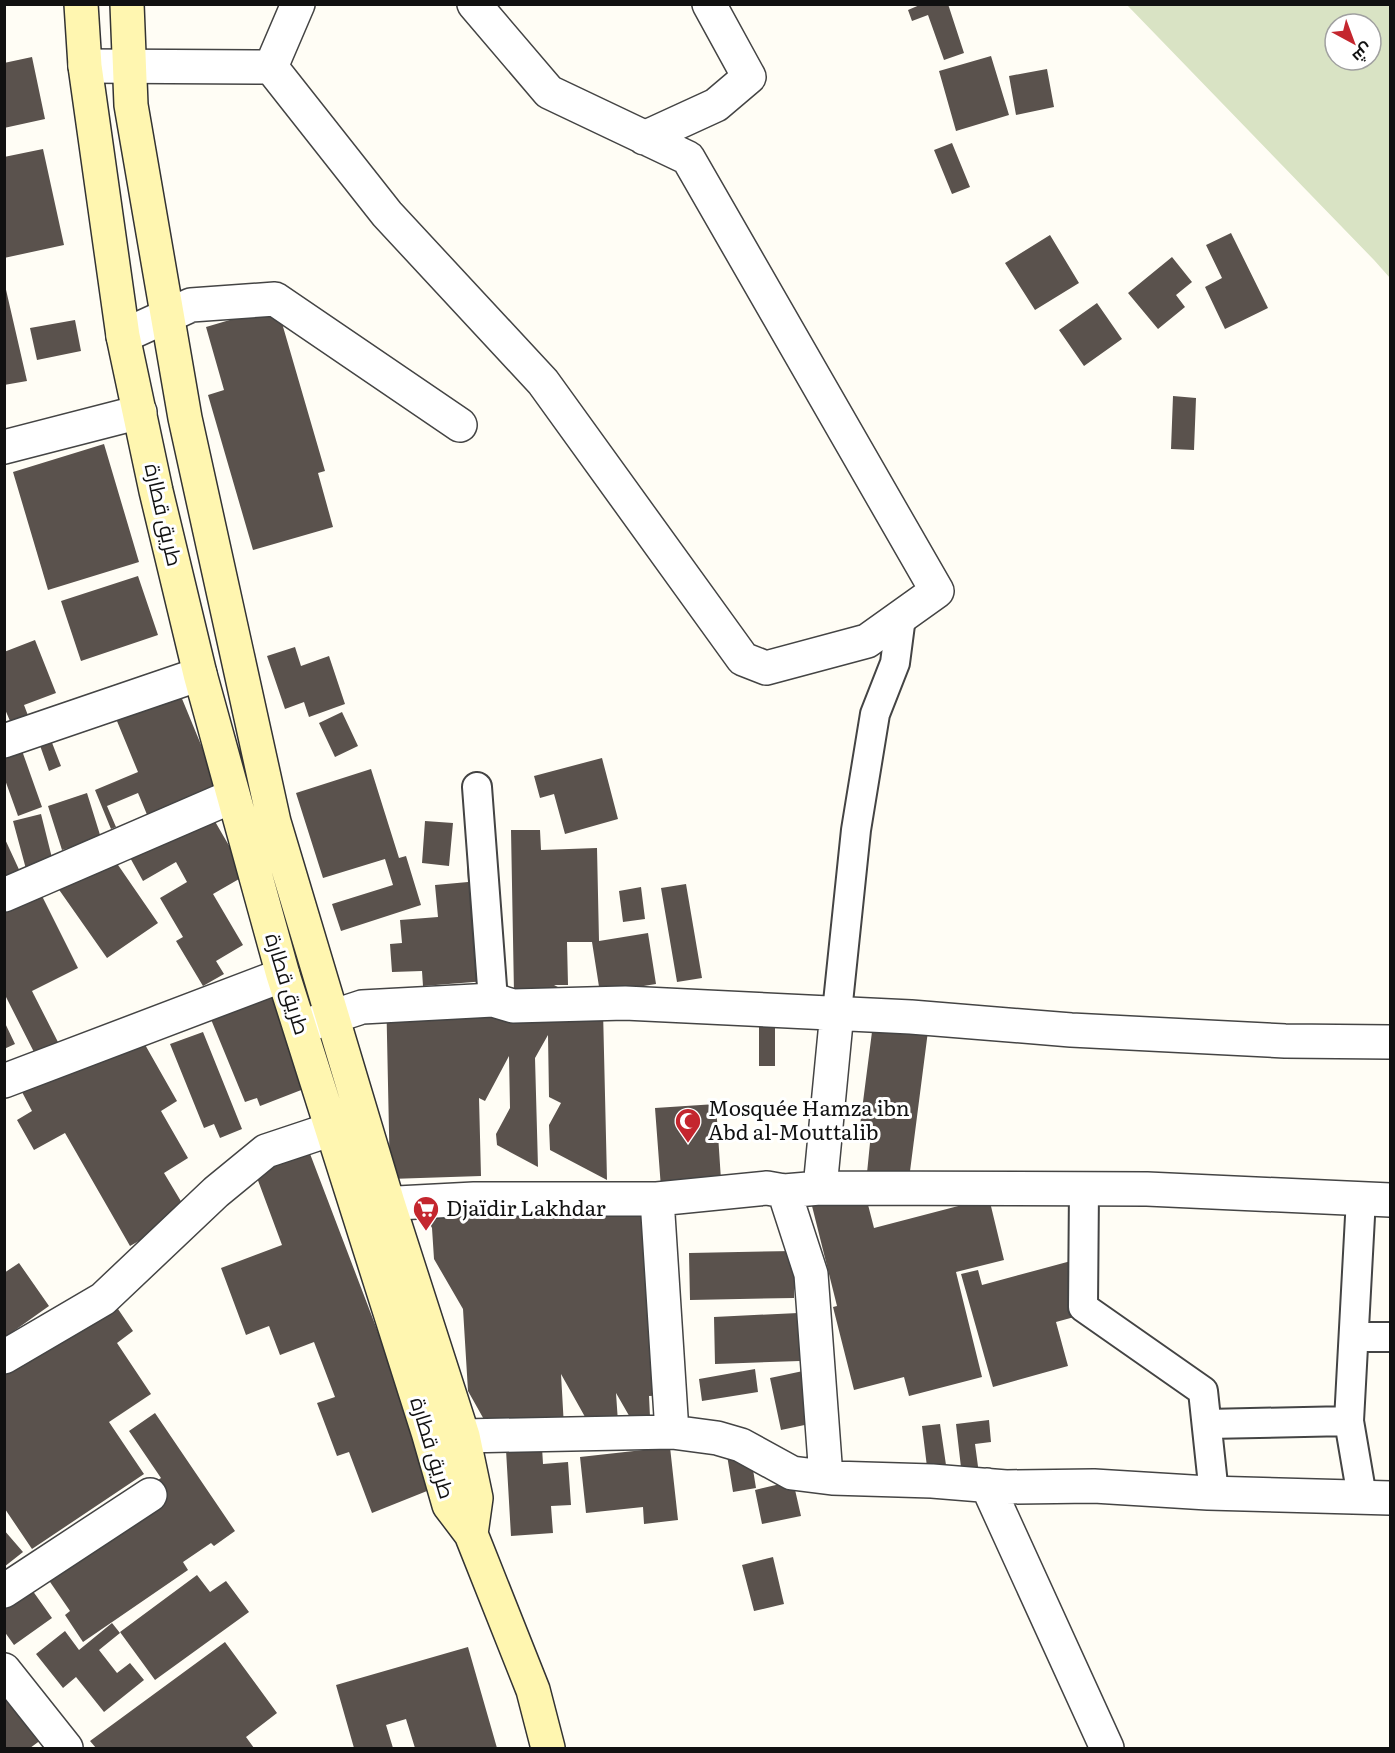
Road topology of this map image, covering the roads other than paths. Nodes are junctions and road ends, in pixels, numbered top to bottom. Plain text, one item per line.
1 (81, 4) edge
2 (127, 4) edge
3 (298, 4) edge
4 (474, 4) edge
5 (709, 4) edge
6 (85, 66) junction
7 (129, 66) junction
8 (271, 67) junction
9 (644, 138) junction
10 (168, 316) junction
11 (123, 336) junction
12 (140, 412) junction
13 (460, 425) dead end
14 (4, 447) edge
15 (901, 617) junction
16 (200, 674) junction
17 (4, 741) edge
18 (477, 787) dead end
19 (233, 796) junction
20 (4, 895) edge
21 (283, 975) junction
22 (493, 1000) junction
23 (837, 1012) junction
24 (332, 1016) junction
25 (300, 1028) junction
26 (1390, 1042) edge
27 (4, 1082) edge
28 (332, 1130) junction
29 (820, 1188) junction
30 (1084, 1189) junction
31 (784, 1191) junction
32 (657, 1199) junction
33 (1376, 1199) edge
34 (388, 1203) junction
35 (355, 1205) junction
36 (1354, 1337) junction
37 (1390, 1337) edge
38 (4, 1357) edge
39 (1349, 1421) junction
40 (1207, 1424) junction
41 (672, 1432) junction
42 (463, 1436) junction
43 (432, 1452) junction
44 (826, 1477) junction
45 (987, 1485) junction
46 (1214, 1494) junction
47 (150, 1495) dead end
48 (1376, 1497) edge
49 (471, 1534) junction
50 (4, 1591) edge
51 (4, 1670) edge
52 (66, 1749) edge
53 (548, 1749) edge
54 (1107, 1749) edge

1 - 6 main road, طريق قطارة
2 - 7 main road, طريق قطارة
3 - 8 street
4 - 9 street
5 - 9 street
6 - 7 street
6 - 11 main road, طريق قطارة
7 - 8 street
7 - 10 main road, طريق قطارة
8 - 15 street
9 - 15 street
10 - 11 street
10 - 13 street
10 - 24 main road, طريق قطارة
11 - 12 main road, طريق قطارة
12 - 14 street
12 - 16 main road, طريق قطارة
15 - 23 street
16 - 17 street
16 - 19 main road, طريق قطارة
18 - 22 street
19 - 20 street
19 - 21 main road, طريق قطارة
21 - 25 main road, طريق قطارة
21 - 27 street
22 - 23 street
22 - 24 street
23 - 26 street
23 - 29 street
24 - 25 street
24 - 34 main road, طريق قطارة
25 - 28 main road, طريق قطارة
28 - 35 main road, طريق قطارة
28 - 38 street
29 - 30 street
29 - 31 street
30 - 33 street
30 - 40 street
31 - 32 street
31 - 44 street
32 - 34 street
32 - 41 street
33 - 36 street
34 - 35 street
34 - 42 main road, طريق قطارة
35 - 43 main road, طريق قطارة
36 - 37 street
36 - 39 street
39 - 40 street
39 - 48 street
40 - 46 street
41 - 42 street
41 - 44 street
42 - 43 street
42 - 49 main road, طريق قطارة
43 - 49 main road, طريق قطارة
44 - 45 street
45 - 46 street
45 - 54 street
46 - 48 street
47 - 50 street
49 - 53 main road
51 - 52 street

